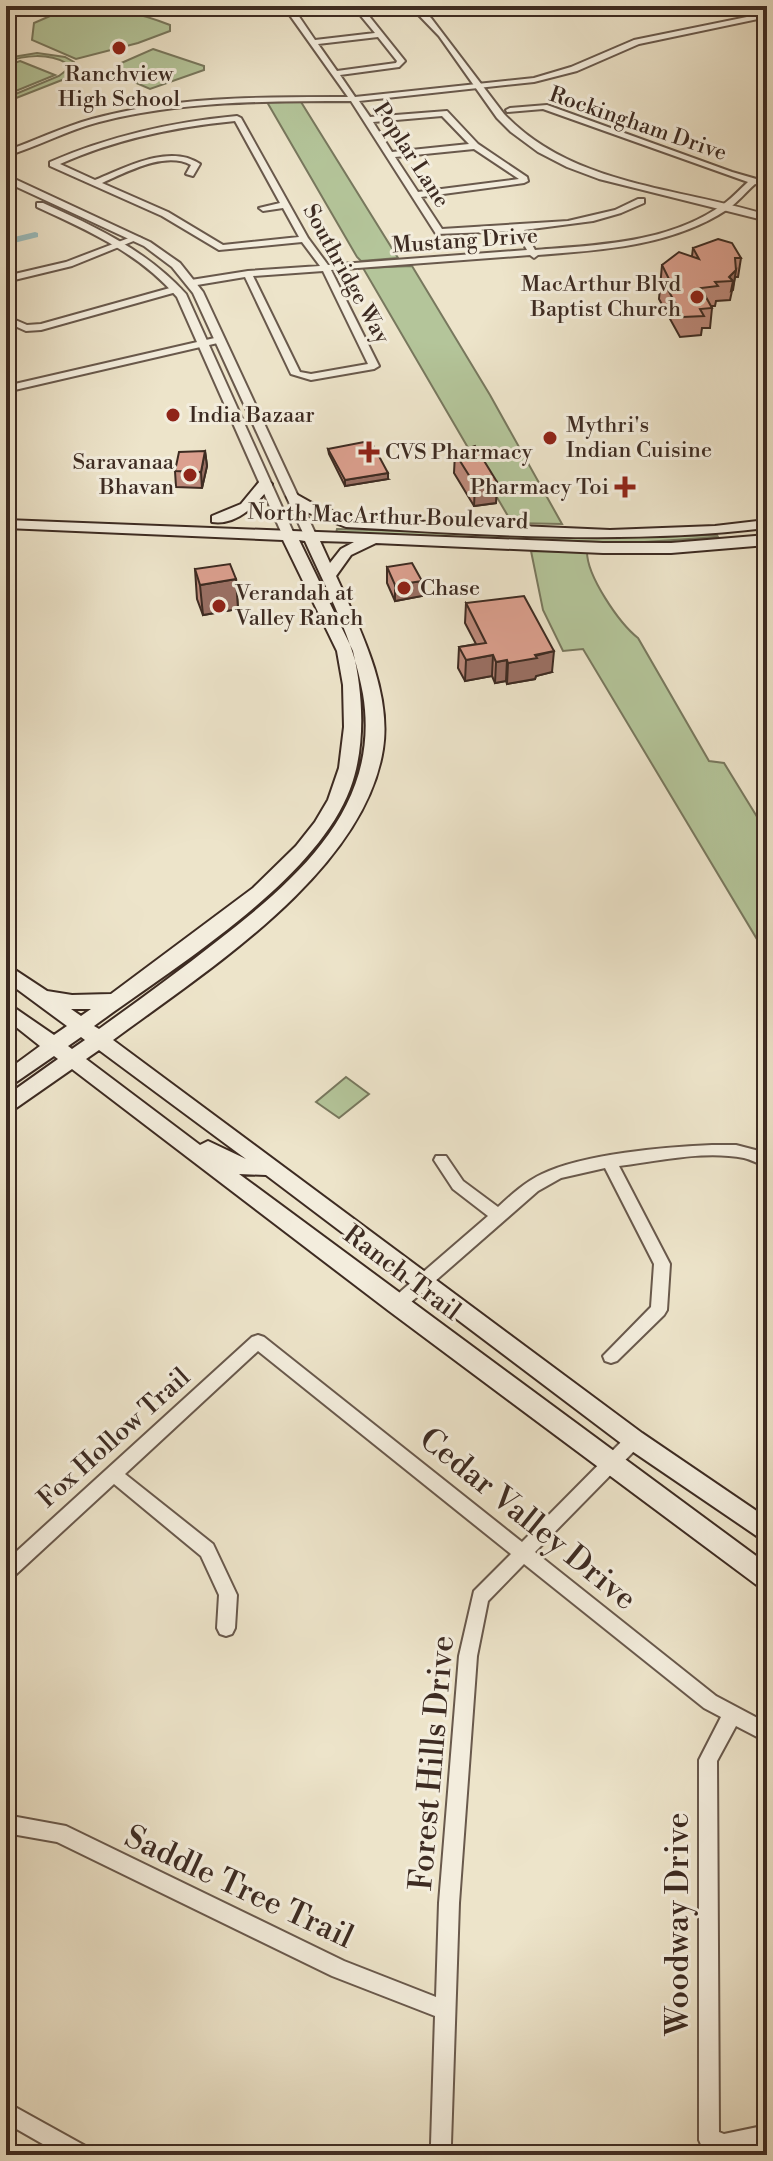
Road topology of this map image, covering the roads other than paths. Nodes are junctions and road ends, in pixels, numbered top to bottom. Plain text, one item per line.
1 (354, 6) edge
2 (414, 6) edge
3 (428, 6) edge
4 (767, 7) edge
5 (762, 15) edge
6 (381, 35) junction
7 (312, 42) junction
8 (336, 73) junction
9 (483, 83) junction
10 (352, 97) junction
11 (510, 110) junction
12 (368, 120) junction
13 (475, 146) junction
14 (559, 149) junction
15 (548, 153) junction
16 (6, 154) edge
17 (390, 155) junction
18 (190, 174) dead end
19 (6, 178) edge
20 (754, 181) junction
21 (94, 183) junction
22 (767, 185) edge
23 (6, 190) edge
24 (414, 195) junction
25 (641, 201) dead end
26 (731, 202) junction
27 (286, 205) junction
28 (263, 208) dead end
29 (767, 210) edge
30 (767, 218) edge
31 (517, 226) junction
32 (137, 238) junction
33 (304, 239) junction
34 (121, 245) junction
35 (534, 255) junction
36 (325, 267) junction
37 (248, 274) junction
38 (6, 279) edge
39 (191, 283) junction
40 (177, 289) junction
41 (6, 319) edge
42 (219, 340) junction
43 (201, 344) junction
44 (6, 389) edge
45 (257, 414) junction
46 (237, 416) junction
47 (265, 484) junction
48 (294, 497) junction
49 (6, 512) edge
50 (217, 519) junction
51 (51, 520) junction
52 (357, 523) junction
53 (6, 524) edge
54 (767, 524) edge
55 (284, 527) junction
56 (308, 528) junction
57 (734, 528) junction
58 (239, 533) junction
59 (374, 538) junction
60 (767, 540) edge
61 (750, 543) junction
62 (730, 545) junction
63 (298, 556) junction
64 (328, 576) junction
65 (352, 697) junction
66 (372, 697) junction
67 (292, 861) junction
68 (311, 869) junction
69 (6, 971) edge
70 (42, 998) junction
71 (116, 1001) junction
72 (6, 1009) edge
73 (129, 1018) junction
74 (81, 1027) junction
75 (98, 1040) junction
76 (63, 1052) junction
77 (135, 1067) junction
78 (6, 1081) edge
79 (6, 1107) edge
80 (158, 1125) junction
81 (441, 1160) dead end
82 (767, 1161) edge
83 (610, 1163) junction
84 (269, 1166) junction
85 (497, 1215) junction
86 (422, 1279) junction
87 (397, 1305) junction
88 (258, 1342) joint
89 (611, 1356) dead end
90 (634, 1440) junction
91 (611, 1463) junction
92 (113, 1474) junction
93 (767, 1532) edge
94 (523, 1553) junction
95 (6, 1572) edge
96 (767, 1578) edge
97 (226, 1628) dead end
98 (732, 1714) junction
99 (767, 1733) edge
100 (6, 1824) edge
101 (445, 2010) junction
102 (6, 2112) edge
103 (767, 2135) edge
104 (82, 2155) edge
105 (438, 2155) edge

1 - 6 street
1 - 7 street, Poplar Lane
2 - 9 street
3 - 9 street
4 - 5 street
5 - 9 street
6 - 7 street
6 - 8 street
7 - 8 street, Poplar Lane
8 - 10 street, Poplar Lane
9 - 10 street
9 - 11 street
9 - 15 street
10 - 12 street, Poplar Lane
10 - 16 street
11 - 14 street
11 - 20 street, Rockingham Drive
12 - 13 street
12 - 17 street, Poplar Lane
13 - 17 street
13 - 24 street
14 - 15 street
14 - 26 street
15 - 26 street
17 - 24 street, Poplar Lane
18 - 21 street
19 - 32 street
20 - 22 street, Rockingham Drive
20 - 26 street, Rockingham Drive
21 - 27 street, Southridge Way
21 - 33 street
23 - 34 street
24 - 31 street, Poplar Lane
25 - 31 street
26 - 29 street
26 - 30 street
26 - 35 street, Mustang Drive
27 - 28 street
27 - 33 street, Southridge Way
31 - 35 street
32 - 34 street
32 - 39 street
33 - 36 street, Southridge Way
34 - 38 street
34 - 40 street
35 - 36 street, Mustang Drive
36 - 37 street, Mustang Drive
36 - 37 street, Southridge Way
37 - 39 street, Mustang Drive
39 - 42 street
40 - 41 street
40 - 43 street
42 - 43 street
42 - 45 street
43 - 44 street
43 - 46 street
45 - 46 street
45 - 48 street
46 - 47 street
47 - 50 main road
47 - 55 street
48 - 52 main road
48 - 56 street
49 - 51 main road, North MacArthur Boulevard
50 - 51 main road, North MacArthur Boulevard
50 - 55 main road, North MacArthur Boulevard
51 - 53 main road, North MacArthur Boulevard
51 - 58 main road, North MacArthur Boulevard
52 - 56 main road, North MacArthur Boulevard
52 - 57 main road, North MacArthur Boulevard
54 - 57 main road, North MacArthur Boulevard
55 - 56 main road, North MacArthur Boulevard
55 - 58 main road, North MacArthur Boulevard
55 - 63 main road
56 - 59 main road, North MacArthur Boulevard
56 - 64 main road
57 - 61 main road
57 - 62 main road
58 - 63 main road
59 - 62 main road, North MacArthur Boulevard
59 - 64 main road
60 - 61 main road, North MacArthur Boulevard
61 - 62 main road, North MacArthur Boulevard
63 - 65 main road
64 - 66 main road
65 - 66 main road
65 - 67 main road
66 - 68 main road
67 - 68 main road
67 - 71 main road
68 - 73 main road
69 - 70 main road, Ranch Trail
70 - 71 main road
70 - 74 main road, Ranch Trail
71 - 74 main road
72 - 76 main road, Ranch Trail
73 - 75 main road
73 - 77 main road
74 - 75 main road, Ranch Trail
74 - 76 main road
75 - 76 main road
75 - 77 main road, Ranch Trail
76 - 78 main road
76 - 79 main road
76 - 80 main road, Ranch Trail
77 - 84 main road, Ranch Trail
80 - 84 main road
80 - 87 main road, Ranch Trail
81 - 85 street
82 - 83 street
83 - 85 street
83 - 89 street
84 - 86 main road, Ranch Trail
85 - 86 street
86 - 87 street
86 - 90 main road, Ranch Trail
87 - 91 main road, Ranch Trail
88 - 92 street, Fox Hollow Trail
88 - 94 street, Cedar Valley Drive
90 - 91 street, Forest Hills Drive
90 - 93 main road, Ranch Trail
91 - 94 street, Forest Hills Drive
91 - 96 main road, Ranch Trail
92 - 95 street, Fox Hollow Trail
92 - 97 street
94 - 98 street, Cedar Valley Drive
94 - 101 street, Forest Hills Drive
98 - 99 street, Cedar Valley Drive
98 - 103 street, Woodway Drive
100 - 101 street, Saddle Tree Trail
101 - 105 street, Forest Hills Drive
102 - 104 street

